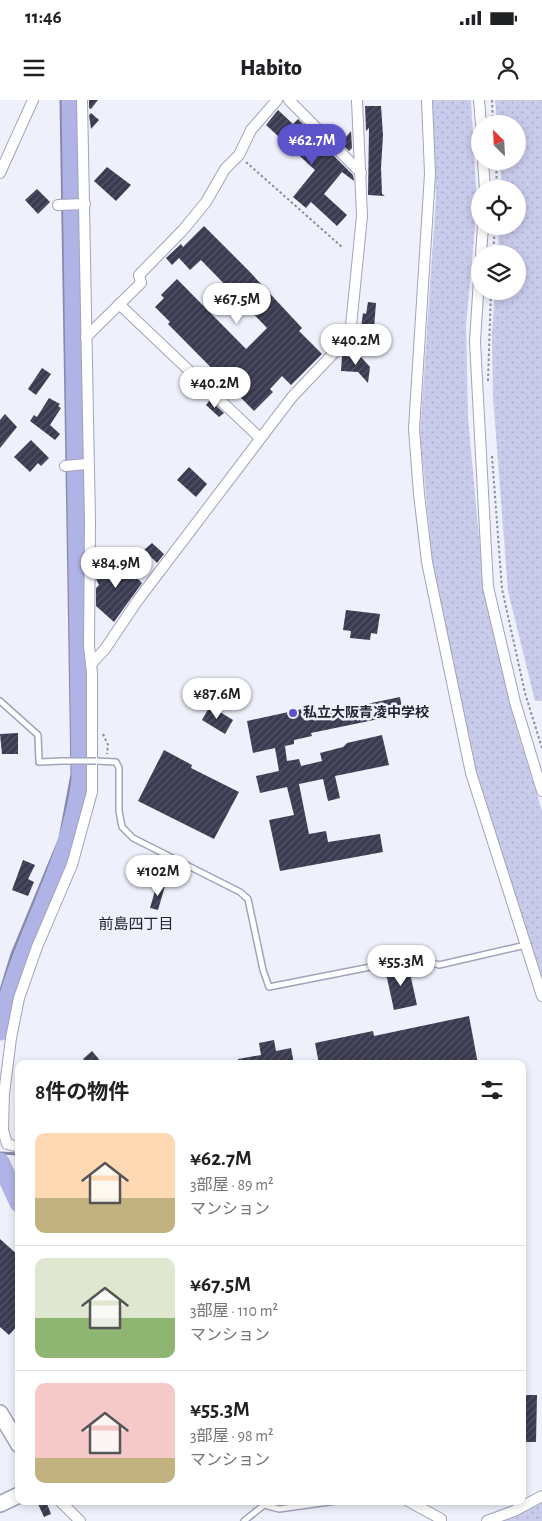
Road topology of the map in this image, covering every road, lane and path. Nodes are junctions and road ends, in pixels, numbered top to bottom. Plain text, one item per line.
1 (33, 100) edge
2 (82, 100) edge
3 (277, 100) edge
4 (290, 100) edge
5 (356, 100) edge
6 (427, 100) edge
7 (479, 100) edge
8 (492, 100) edge
9 (480, 115) edge
10 (493, 115) edge
11 (239, 155) junction
12 (0, 173) edge
13 (361, 173) junction
14 (85, 204) junction
15 (58, 205) dead end
16 (342, 247) dead end
17 (478, 300) edge
18 (491, 300) edge
19 (119, 304) junction
20 (86, 337) junction
21 (488, 385) dead end
22 (260, 438) junction
23 (492, 453) dead end
24 (88, 464) junction
25 (65, 466) dead end
26 (92, 663) junction
27 (0, 700) edge
28 (542, 748) edge
29 (542, 791) edge
30 (526, 945) junction
31 (542, 996) edge
32 (15, 1146) edge
33 (0, 1413) edge
34 (15, 1438) edge
35 (542, 1496) edge
36 (15, 1497) edge
37 (0, 1504) edge
38 (64, 1505) edge
39 (262, 1505) edge
40 (268, 1505) edge
41 (311, 1505) edge
42 (416, 1505) edge
43 (525, 1505) edge
44 (526, 1505) edge
45 (80, 1521) edge
46 (244, 1521) edge
47 (441, 1521) edge
48 (487, 1521) edge

1 - 12 street
2 - 14 street
3 - 11 street
4 - 13 street
5 - 13 street
6 - 30 street
7 - 9 street
8 - 10 path
11 - 16 path
11 - 19 street
13 - 22 street
14 - 15 street
14 - 20 street
17 - 29 street
18 - 21 path
19 - 20 street
19 - 22 street
20 - 24 street
22 - 26 street
23 - 28 path
24 - 25 street
24 - 26 street
26 - 32 street
27 - 30 lane, bridge
30 - 31 street
33 - 34 street
35 - 44 street
36 - 37 street
38 - 45 street
39 - 46 lane
40 - 41 lane
42 - 47 street
43 - 48 street

